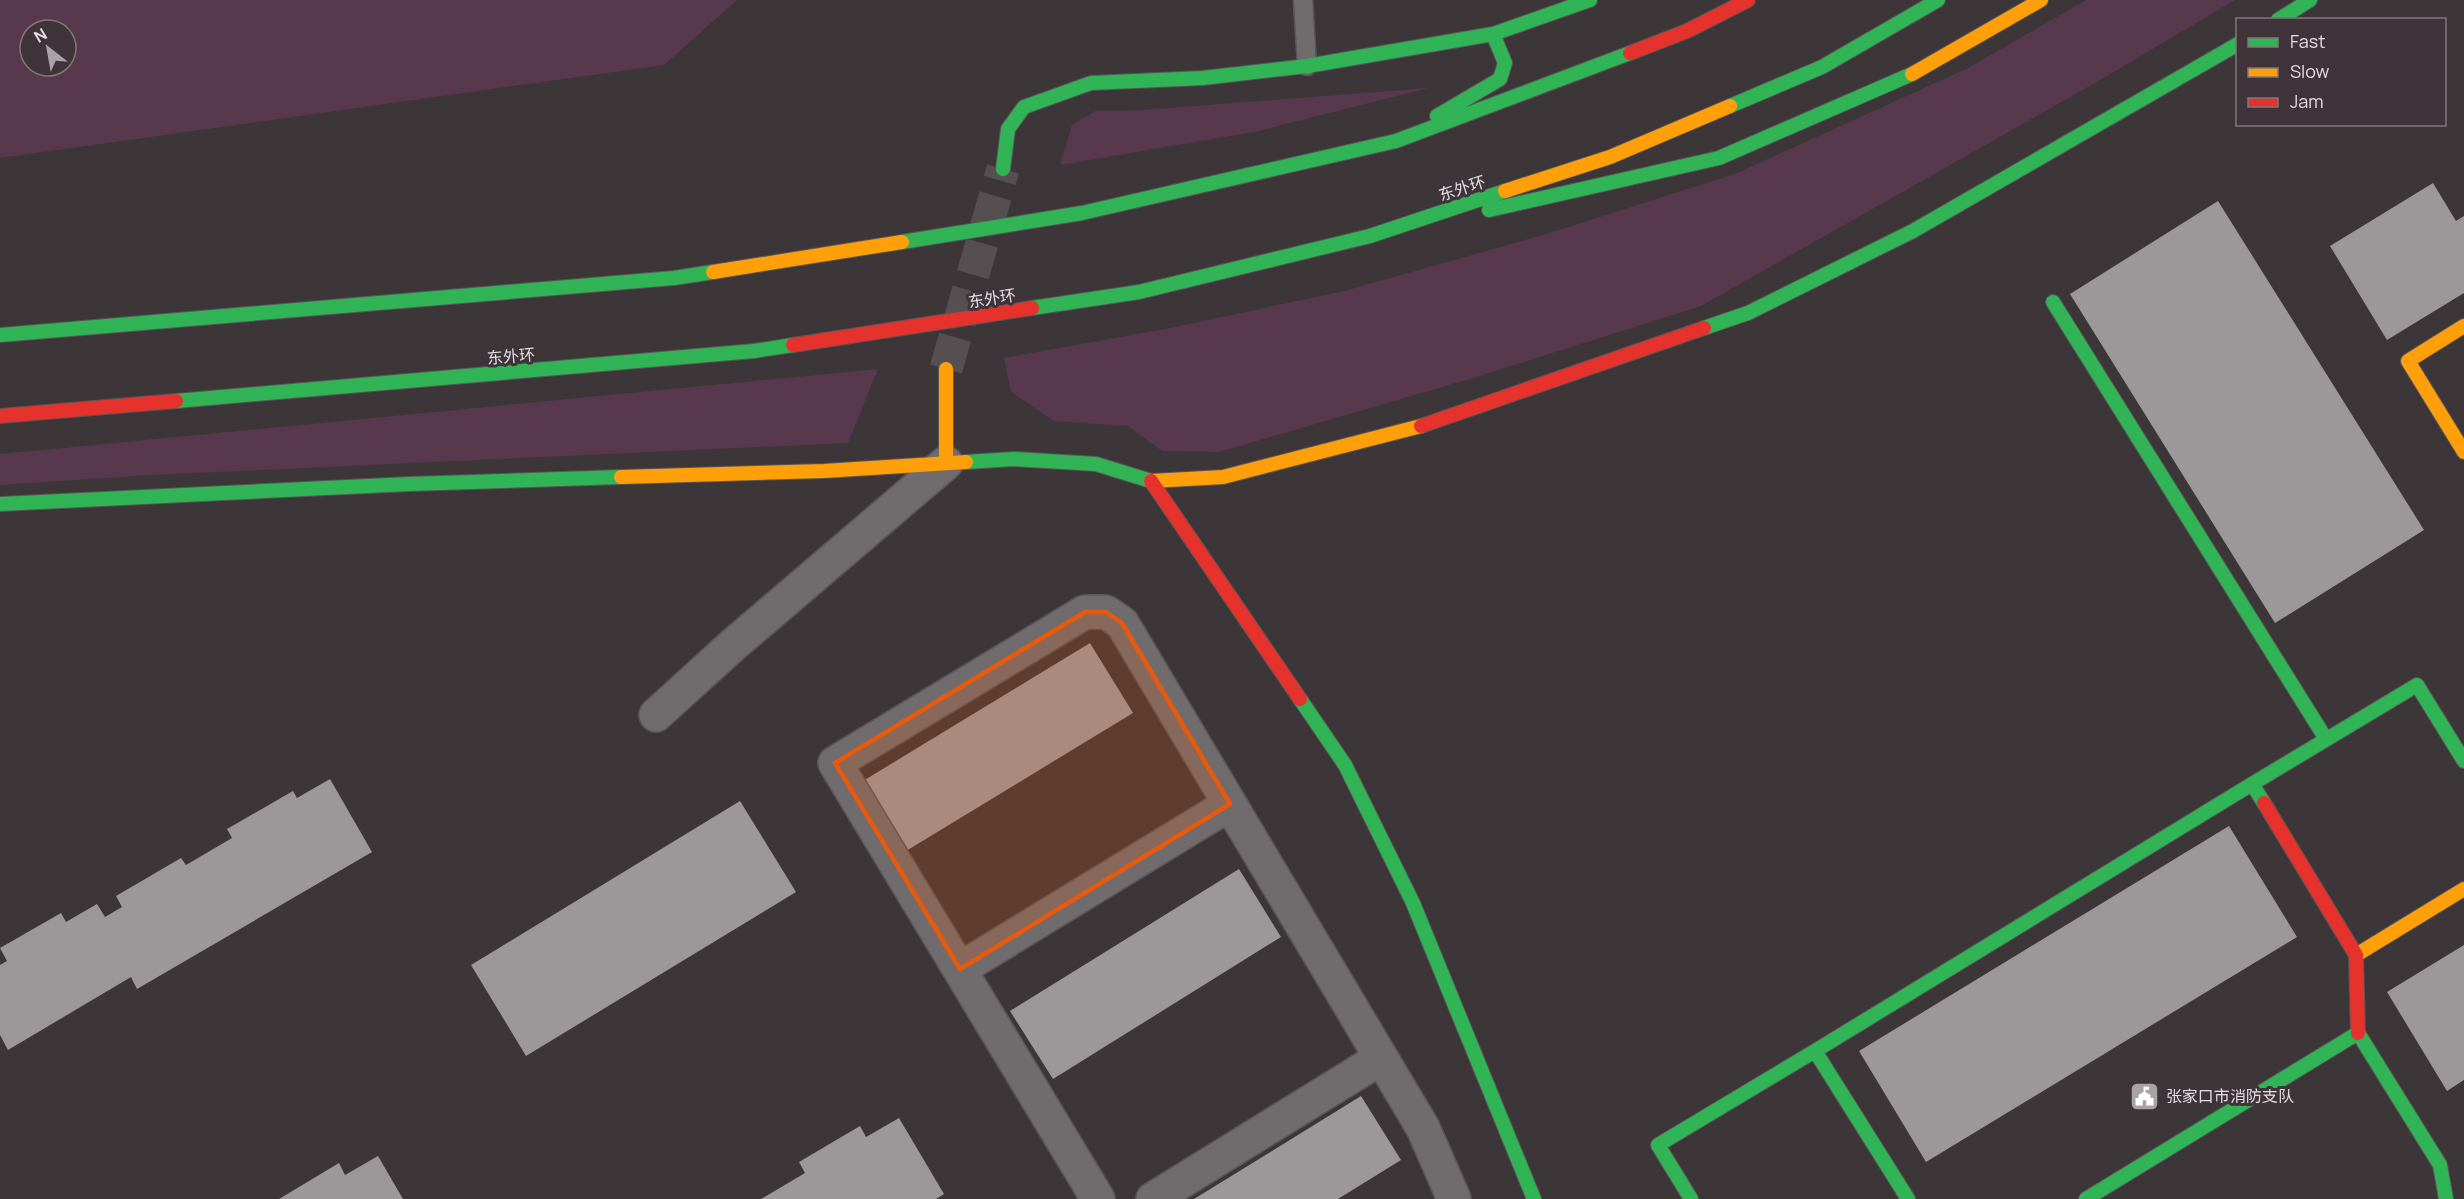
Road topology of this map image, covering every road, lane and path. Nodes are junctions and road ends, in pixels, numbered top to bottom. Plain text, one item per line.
1 (1303, 0) edge
2 (1590, 0) edge
3 (1748, 0) edge
4 (1938, 0) edge
5 (2041, 0) edge
6 (2310, 0) edge
7 (2281, 18) edge
8 (1493, 34) junction
9 (2236, 45) edge
10 (1307, 66) junction
11 (1396, 141) junction
12 (1003, 169) tunnel mouth
13 (1370, 236) junction
14 (2053, 302) dead end
15 (2464, 326) edge
16 (0, 335) edge
17 (946, 369) tunnel mouth
18 (0, 417) edge
19 (2464, 452) edge
20 (946, 463) junction
21 (1151, 481) junction
22 (0, 504) edge
23 (656, 716) dead end
24 (2326, 739) junction
25 (2464, 761) edge
26 (2252, 784) junction
27 (1230, 804) junction
28 (2464, 889) edge
29 (2356, 956) junction
30 (960, 969) junction
31 (2358, 1033) junction
32 (1815, 1051) junction
33 (1381, 1058) junction
34 (1098, 1199) edge
35 (1153, 1199) edge
36 (1454, 1199) edge
37 (1534, 1199) edge
38 (1691, 1199) edge
39 (1908, 1199) edge
40 (2086, 1199) edge
41 (2446, 1199) edge

1 - 10 lane
2 - 8 main road
3 - 11 main road
4 - 13 main road, 东外环
5 - 13 main road
6 - 7 main road
8 - 10 main road
8 - 11 main road
9 - 21 main road
10 - 12 main road
11 - 16 main road
13 - 18 main road, 东外环
14 - 24 main road
15 - 19 main road
17 - 20 main road
20 - 21 main road
20 - 22 main road
20 - 23 street
21 - 37 main road
24 - 25 main road
24 - 26 main road
26 - 29 main road
26 - 32 main road
27 - 30 street
27 - 30 street
27 - 33 street
28 - 29 main road
29 - 31 main road
30 - 34 street
31 - 40 main road
31 - 41 main road
32 - 38 main road
32 - 39 main road
33 - 35 street
33 - 36 street

